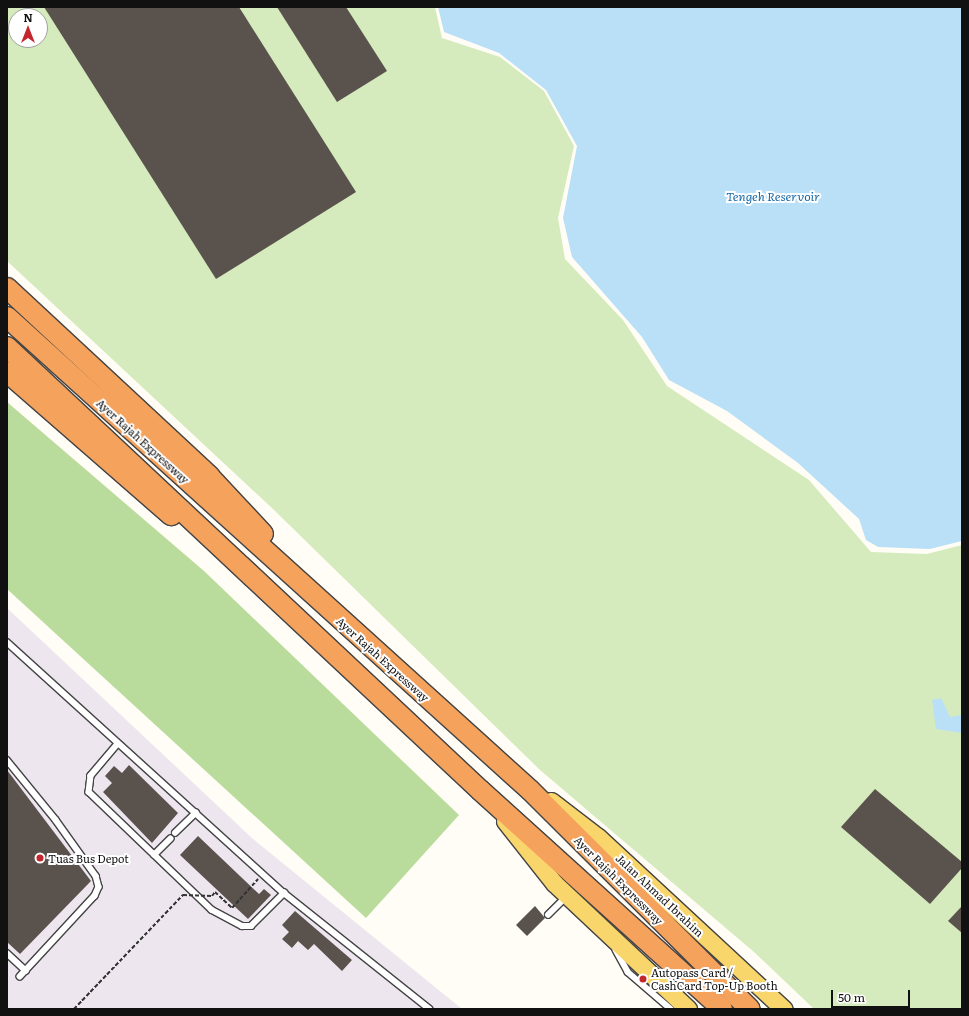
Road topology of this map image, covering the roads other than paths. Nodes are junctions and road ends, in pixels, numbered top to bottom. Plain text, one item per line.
1 (7, 288) edge
2 (7, 317) edge
3 (7, 347) edge
4 (7, 372) edge
5 (236, 559) junction
6 (7, 642) edge
7 (368, 646) junction
8 (118, 744) junction
9 (7, 760) edge
10 (480, 790) junction
11 (530, 790) junction
12 (196, 813) junction
13 (175, 834) dead end
14 (170, 838) dead end
15 (154, 855) junction
16 (284, 893) junction
17 (568, 896) junction
18 (548, 915) dead end
19 (607, 932) junction
20 (7, 953) edge
21 (26, 971) junction
22 (20, 977) dead end
23 (430, 1009) edge
24 (671, 1009) edge
25 (688, 1009) edge
26 (722, 1009) edge
27 (750, 1009) edge
28 (784, 1009) edge

1 - 7 highway
2 - 7 highway, Ayer Rajah Expressway
3 - 5 highway, Ayer Rajah Expressway
4 - 5 highway
5 - 10 highway, Ayer Rajah Expressway
6 - 8 lane
7 - 11 highway, Ayer Rajah Expressway
8 - 12 lane
8 - 15 lane
9 - 21 lane
10 - 17 main road
10 - 26 highway, Ayer Rajah Expressway
11 - 27 highway, Ayer Rajah Expressway
11 - 28 main road, Jalan Ahmad Ibrahim
12 - 13 lane
12 - 16 lane
14 - 15 lane
15 - 16 lane
16 - 23 lane
17 - 18 lane
17 - 19 main road
19 - 24 lane
19 - 25 main road
20 - 21 lane
21 - 22 lane

